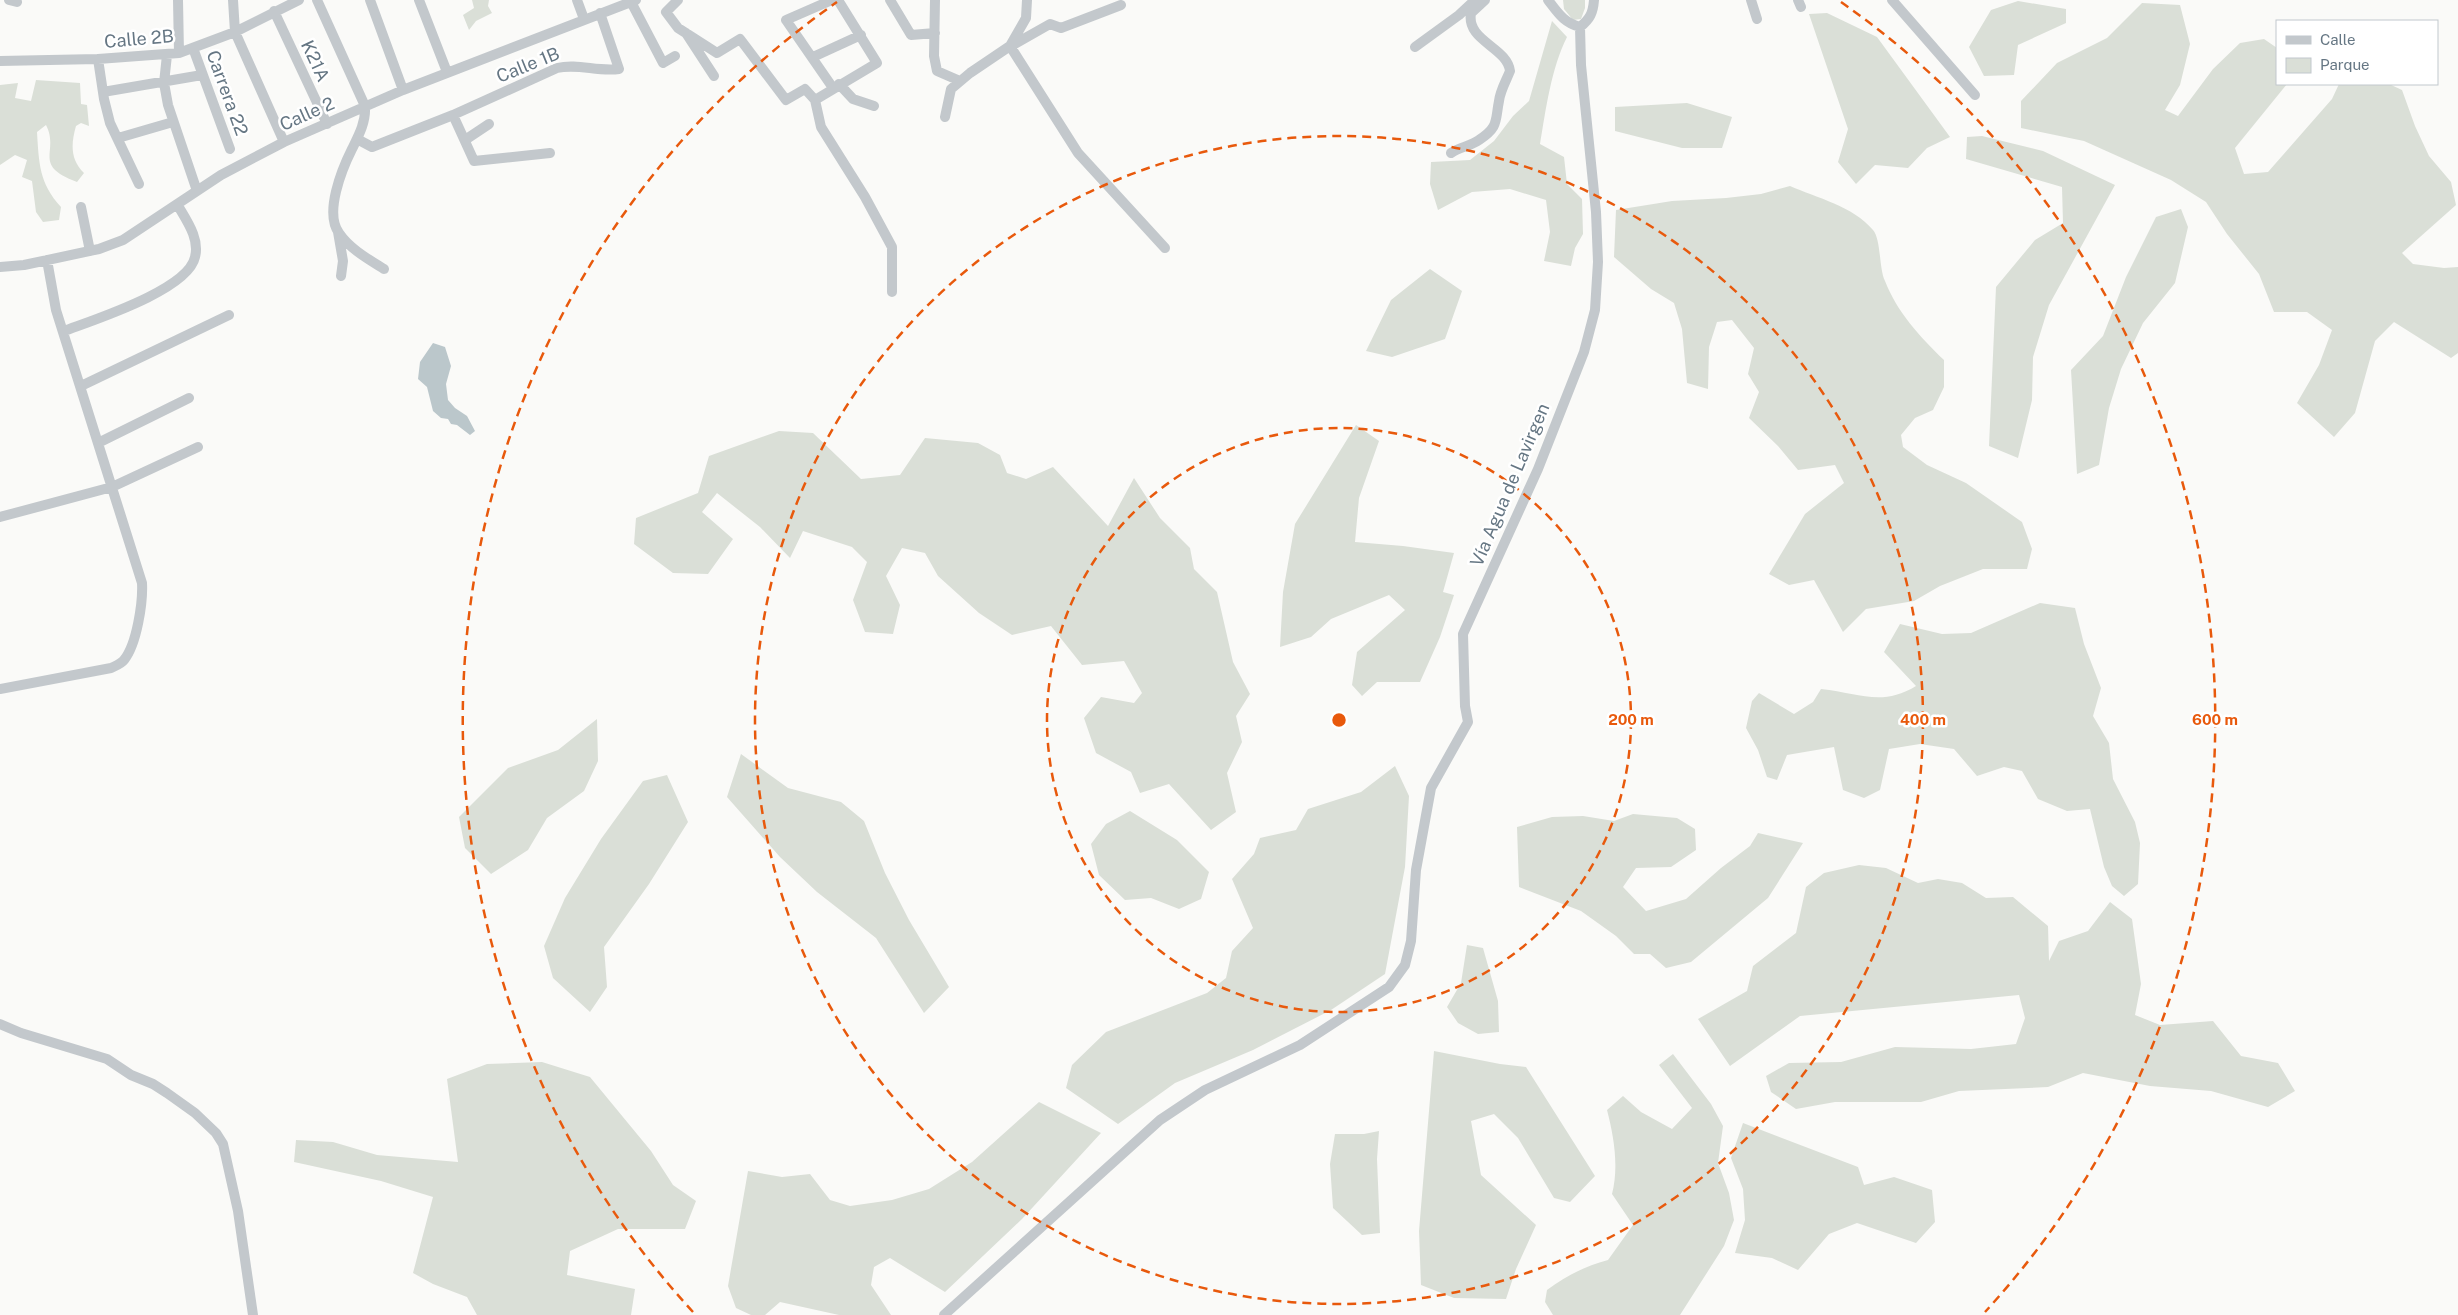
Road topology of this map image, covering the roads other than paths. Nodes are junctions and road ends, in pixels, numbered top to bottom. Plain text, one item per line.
1 (178, 0) edge
2 (233, 0) edge
3 (299, 0) edge
4 (317, 0) edge
5 (370, 0) edge
6 (419, 0) edge
7 (576, 0) edge
8 (678, 0) edge
9 (832, 0) edge
10 (838, 0) edge
11 (890, 0) edge
12 (935, 0) edge
13 (1027, 0) edge
14 (1475, 0) edge
15 (1485, 0) edge
16 (1548, 0) edge
17 (1594, 0) edge
18 (1751, 0) edge
19 (1892, 0) edge
20 (632, 1) edge
21 (1121, 5) dead end
22 (274, 11) junction
23 (1471, 12) junction
24 (600, 13) junction
25 (1459, 15) junction
26 (584, 19) junction
27 (1757, 19) dead end
28 (1580, 27) junction
29 (235, 32) junction
30 (686, 32) junction
31 (935, 33) junction
32 (861, 35) junction
33 (1010, 46) junction
34 (1415, 47) dead end
35 (193, 48) junction
36 (179, 53) junction
37 (167, 55) junction
38 (675, 56) dead end
39 (813, 57) junction
40 (98, 59) junction
41 (0, 60) edge
42 (447, 72) junction
43 (202, 75) junction
44 (714, 76) dead end
45 (960, 81) junction
46 (164, 83) junction
47 (836, 86) junction
48 (403, 90) junction
49 (103, 92) junction
50 (1975, 95) dead end
51 (815, 100) junction
52 (364, 106) junction
53 (874, 106) dead end
54 (453, 115) junction
55 (945, 117) dead end
56 (173, 122) junction
57 (327, 124) junction
58 (489, 124) dead end
59 (118, 138) junction
60 (356, 139) junction
61 (465, 140) junction
62 (284, 142) junction
63 (230, 149) dead end
64 (550, 152) dead end
65 (1451, 153) dead end
66 (139, 184) dead end
67 (197, 190) junction
68 (177, 204) junction
69 (81, 207) dead end
70 (337, 232) junction
71 (1164, 248) dead end
72 (90, 251) junction
73 (47, 260) junction
74 (0, 267) edge
75 (384, 269) dead end
76 (341, 276) dead end
77 (892, 292) dead end
78 (229, 315) dead end
79 (64, 331) junction
80 (81, 386) junction
81 (189, 398) dead end
82 (98, 443) junction
83 (198, 446) dead end
84 (112, 487) junction
85 (0, 517) edge
86 (0, 688) edge
87 (0, 1024) edge
88 (253, 1315) edge
89 (944, 1315) edge

1 - 36 street
2 - 29 street, Carrera 22
3 - 22 street, Calle 2B
4 - 52 street
5 - 48 street
6 - 42 street
7 - 26 street
8 - 30 street
9 - 39 street
10 - 32 street
11 - 31 street
12 - 31 street
13 - 33 street
14 - 25 street
15 - 23 street
16 - 28 street
17 - 28 street
18 - 27 street
19 - 50 street
20 - 24 street, Calle 2
20 - 38 street
21 - 33 street
22 - 29 street, Calle 2B
22 - 57 street, K21A
23 - 25 street
23 - 65 street
24 - 26 street, Calle 2
24 - 54 street, Calle 1B
25 - 34 street
26 - 42 street, Calle 2
28 - 89 street, Vía Agua de Lavirgen
29 - 35 street, Calle 2B
29 - 62 street, Carrera 22
30 - 44 street
30 - 51 street
31 - 45 street
32 - 39 street
32 - 47 street
33 - 45 street
33 - 71 street
35 - 36 street, Calle 2B
35 - 43 street, Carrera 22
36 - 37 street, Calle 2B
37 - 40 street, Calle 2B
37 - 46 street
39 - 47 street
40 - 41 street, Calle 2B
40 - 49 street
42 - 48 street, Calle 2
43 - 46 street
43 - 63 street, Carrera 22
45 - 55 street
46 - 49 street
46 - 56 street
47 - 51 street
47 - 53 street
48 - 52 street, Calle 2
49 - 59 street
51 - 77 street
52 - 57 street, Calle 2
52 - 60 street
54 - 60 street
54 - 61 street
56 - 59 street
56 - 67 street
57 - 62 street, Calle 2
58 - 61 street
59 - 66 street
60 - 70 street
61 - 64 street
62 - 67 street, Calle 2
67 - 68 street, Calle 2
68 - 72 street, Calle 2
68 - 79 street
69 - 72 street
70 - 75 street
70 - 76 street
72 - 73 street, Calle 2
73 - 74 street, Calle 2
73 - 79 street
78 - 80 street
79 - 80 street
80 - 82 street
81 - 82 street
82 - 84 street
83 - 84 street
84 - 85 street
84 - 86 street
87 - 88 street

